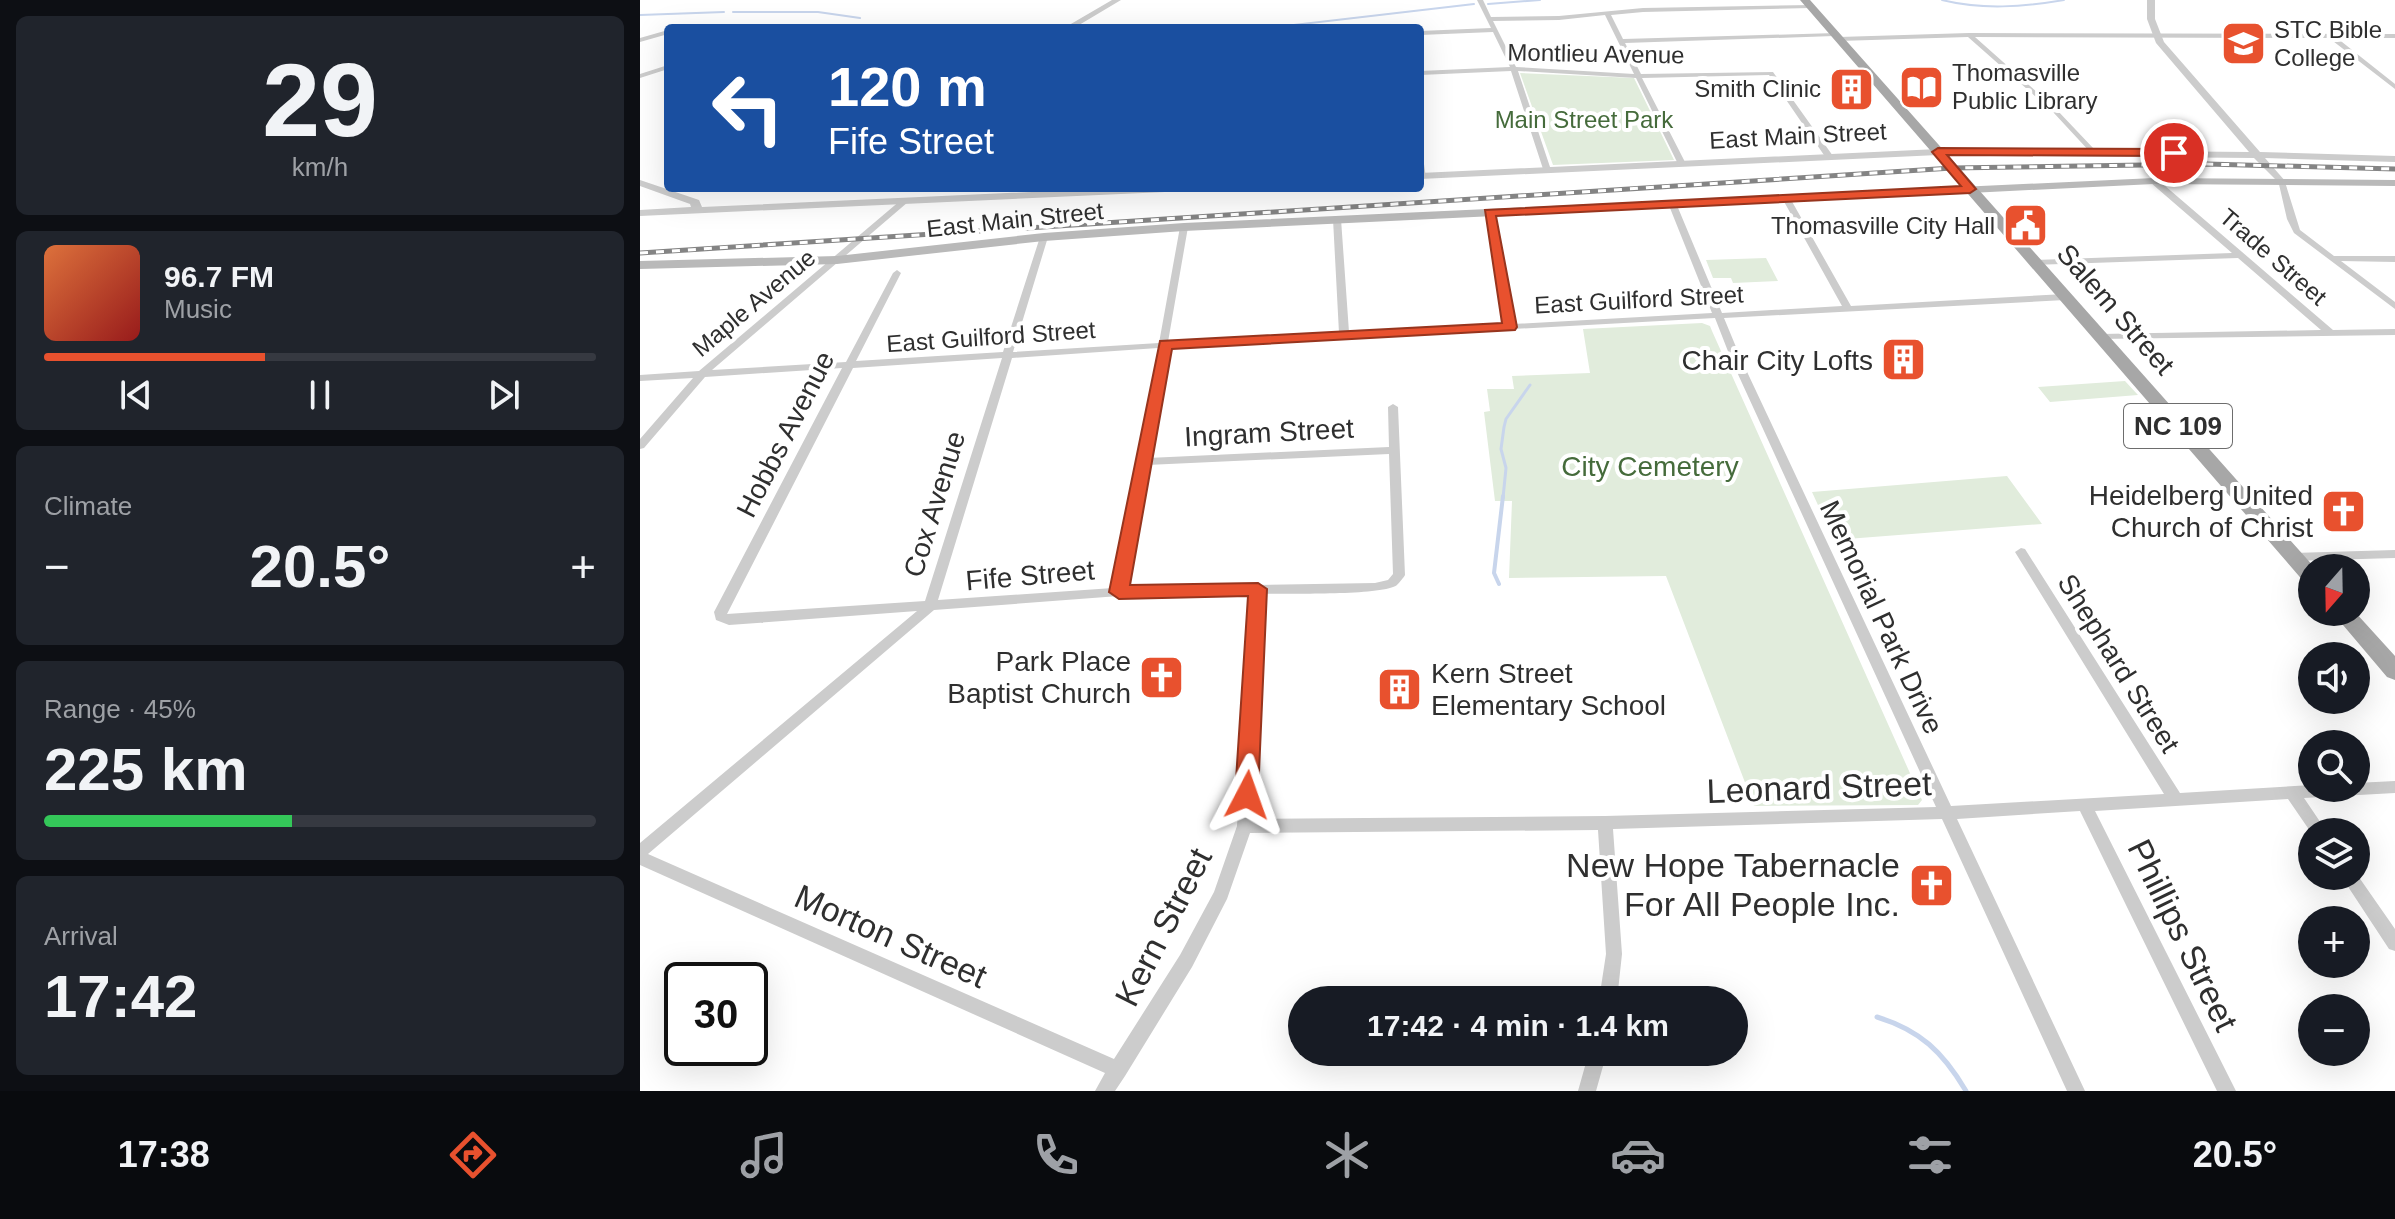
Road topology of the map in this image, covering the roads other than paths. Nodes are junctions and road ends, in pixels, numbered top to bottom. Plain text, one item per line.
1 (1117, 0) edge
2 (1480, 0) edge
3 (2151, 0) edge
4 (1808, 3) edge
5 (1607, 13) junction
6 (1488, 19) junction
7 (1075, 24) edge
8 (1493, 30) junction
9 (664, 33) edge
10 (1424, 33) edge
11 (1969, 35) junction
12 (2156, 35) junction
13 (1836, 36) junction
14 (2331, 36) junction
15 (2395, 36) edge
16 (640, 40) edge
17 (1620, 41) junction
18 (664, 68) edge
19 (1514, 69) junction
20 (1424, 73) edge
21 (640, 76) edge
22 (1638, 76) junction
23 (2393, 84) edge
24 (2091, 151) junction
25 (1938, 152) junction
26 (2261, 155) junction
27 (1829, 156) junction
28 (2395, 159) edge
29 (1682, 164) junction
30 (1547, 170) junction
31 (1424, 172) edge
32 (2154, 181) junction
33 (2281, 182) junction
34 (640, 183) edge
35 (2395, 183) edge
36 (1970, 189) junction
37 (664, 191) edge
38 (666, 192) edge
39 (910, 192) edge
40 (1106, 192) edge
41 (1786, 198) junction
42 (904, 202) junction
43 (1672, 203) junction
44 (697, 210) junction
45 (1489, 212) junction
46 (640, 213) edge
47 (1337, 219) junction
48 (1184, 227) junction
49 (1044, 237) junction
50 (2239, 255) junction
51 (2335, 258) junction
52 (2395, 259) edge
53 (837, 260) junction
54 (2035, 263) junction
55 (640, 265) edge
56 (897, 273) dead end
57 (2065, 297) junction
58 (2395, 306) edge
59 (1848, 309) junction
60 (1718, 315) junction
61 (1510, 327) junction
62 (2329, 332) junction
63 (2395, 332) edge
64 (1344, 335) junction
65 (2101, 337) junction
66 (1165, 345) junction
67 (1008, 355) junction
68 (846, 367) junction
69 (701, 375) junction
70 (640, 378) edge
71 (1393, 407) dead end
72 (640, 446) edge
73 (1396, 450) junction
74 (1144, 462) junction
75 (2021, 552) dead end
76 (2395, 554) edge
77 (2293, 557) junction
78 (2298, 563) edge
79 (1258, 589) junction
80 (1119, 592) junction
81 (929, 608) junction
82 (721, 617) joint
83 (2355, 626) edge
84 (2395, 671) edge
85 (2395, 787) edge
86 (2293, 794) junction
87 (2176, 800) junction
88 (2085, 806) junction
89 (1944, 814) junction
90 (2309, 818) edge
91 (1605, 823) junction
92 (1245, 826) junction
93 (640, 855) edge
94 (2359, 890) edge
95 (2395, 943) edge
96 (1610, 986) edge
97 (1594, 1066) edge
98 (1119, 1070) junction
99 (1104, 1091) edge
100 (1587, 1091) edge
101 (2076, 1091) edge
102 (2227, 1091) edge

1 - 7 street
2 - 6 street
3 - 12 street
4 - 5 street
4 - 13 main road, NC 109
5 - 6 street
5 - 17 street
6 - 8 street
8 - 10 street
8 - 19 street
9 - 16 street
11 - 12 street
11 - 13 street
11 - 24 street
12 - 14 street
12 - 26 street
13 - 17 street
13 - 25 main road, NC 109
14 - 15 street
14 - 23 street
17 - 22 street
18 - 21 street
19 - 20 street, Montlieu Avenue
19 - 22 street, Montlieu Avenue
19 - 30 street
22 - 27 street, Montlieu Avenue
22 - 29 street
24 - 25 street, East Main Street
24 - 26 street, East Main Street
25 - 27 street, East Main Street
25 - 36 main road, Salem Street / NC 109
26 - 28 street, East Main Street
26 - 33 street
27 - 29 street, East Main Street
29 - 30 street, East Main Street
30 - 31 street, East Main Street
32 - 33 main road, East Main Street
32 - 36 main road, East Main Street
32 - 50 street, Trade Street
33 - 35 main road, East Main Street
33 - 51 street
34 - 37 street
36 - 41 main road, East Main Street
36 - 54 main road, Salem Street / NC 109
38 - 44 street
39 - 42 street
40 - 42 street, East Main Street
41 - 43 main road, East Main Street
41 - 59 street
42 - 44 street, East Main Street
42 - 53 street, Maple Avenue
43 - 45 main road, East Main Street
43 - 60 street, Memorial Park Drive
44 - 46 street, East Main Street
45 - 47 main road, East Main Street
45 - 61 street
47 - 48 main road, East Main Street
47 - 64 street
48 - 49 main road, East Main Street
48 - 66 street
49 - 53 main road, East Main Street
49 - 67 street, Cox Avenue
50 - 54 street
50 - 62 street, Trade Street
51 - 52 street
51 - 58 street
53 - 55 main road, East Main Street
53 - 69 street, Maple Avenue
54 - 57 main road, Salem Street / NC 109
56 - 68 street, Hobbs Avenue
57 - 59 street, East Guilford Street
57 - 65 main road, Salem Street / NC 109
59 - 60 street, East Guilford Street
60 - 61 street, East Guilford Street
60 - 89 street, Memorial Park Drive
61 - 64 street, East Guilford Street
62 - 63 street
62 - 65 street
64 - 66 street, East Guilford Street
65 - 77 main road, Salem Street / NC 109
66 - 67 street, East Guilford Street
66 - 74 street
67 - 68 street, East Guilford Street
67 - 81 street, Cox Avenue
68 - 69 street, East Guilford Street
68 - 82 street, Hobbs Avenue
69 - 70 street, East Guilford Street
69 - 72 street, Maple Avenue
71 - 73 street
73 - 74 street, Ingram Street
73 - 79 street, Fife Street
74 - 80 street
75 - 87 street, Shephard Street
76 - 77 street
77 - 78 main road, Salem Street / NC 109
79 - 80 street, Fife Street
79 - 92 street, Kern Street
80 - 81 street, Fife Street
81 - 82 street, Fife Street
81 - 93 street, Cox Avenue
83 - 84 main road
85 - 86 street, Leonard Street
86 - 87 street, Leonard Street
86 - 90 street
87 - 88 street, Leonard Street
88 - 89 street, Leonard Street
88 - 102 street, Phillips Street
89 - 91 street, Leonard Street
89 - 101 street, Memorial Park Drive
91 - 92 street, Leonard Street
91 - 96 street
92 - 98 street, Kern Street
93 - 98 street, Morton Street
94 - 95 street
97 - 100 street
98 - 99 street, Kern Street

